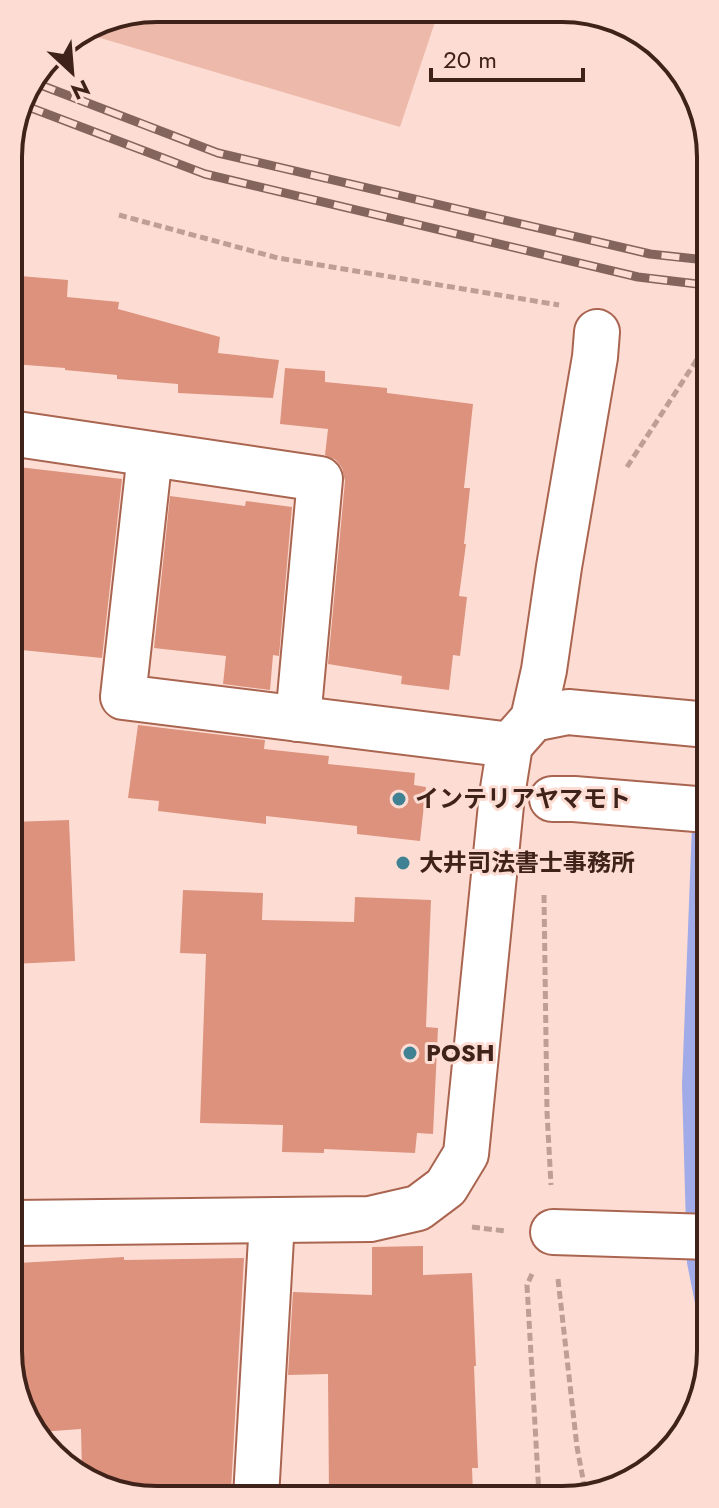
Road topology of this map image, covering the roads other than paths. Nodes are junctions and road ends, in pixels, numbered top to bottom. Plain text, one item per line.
1 (597, 332) road end
2 (22, 435) edge
3 (150, 454) junction
4 (298, 719) junction
5 (697, 725) edge
6 (537, 726) junction
7 (552, 799) dead end
8 (697, 809) edge
9 (272, 1221) junction
10 (22, 1223) edge
11 (560, 1233) road end
12 (697, 1237) edge
13 (257, 1486) edge

1 - 6 street
2 - 3 street
3 - 4 street
3 - 4 street
4 - 6 street
5 - 6 street
6 - 9 street
7 - 8 street
9 - 10 street
9 - 13 street
11 - 12 street

